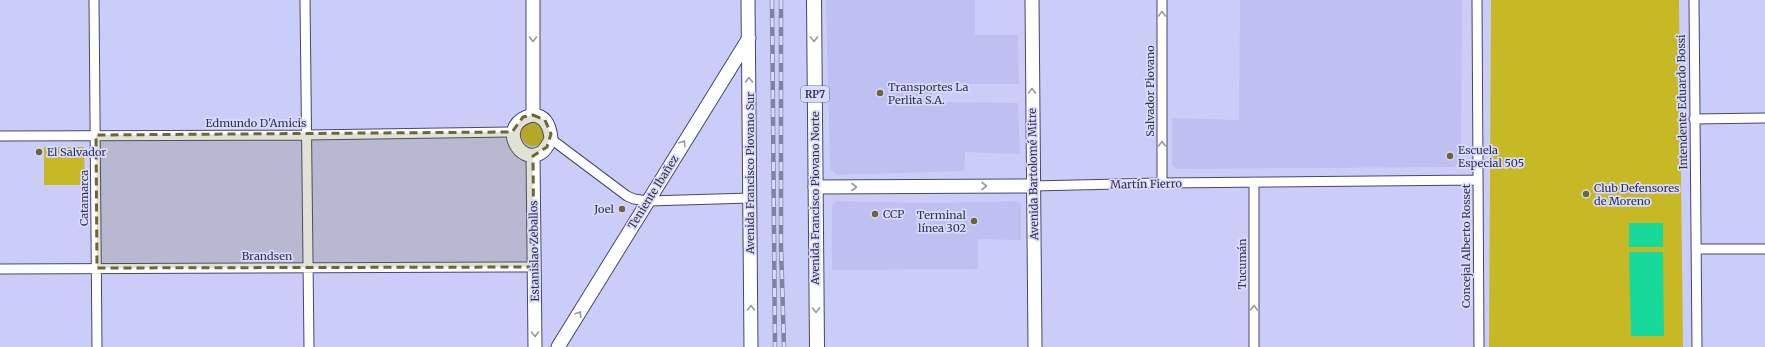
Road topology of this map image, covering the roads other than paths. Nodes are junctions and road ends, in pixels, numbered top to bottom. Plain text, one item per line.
1 (94, 0) edge
2 (305, 0) edge
3 (533, 0) edge
4 (748, 0) edge
5 (814, 0) edge
6 (1032, 0) edge
7 (1162, 0) edge
8 (1477, 0) edge
9 (1694, 0) edge
10 (749, 38) junction
11 (533, 115) junction
12 (1765, 118) edge
13 (1694, 119) junction
14 (513, 132) junction
15 (307, 135) junction
16 (0, 136) edge
17 (96, 136) junction
18 (551, 139) junction
19 (533, 155) junction
20 (1478, 180) junction
21 (1254, 182) junction
22 (1162, 183) junction
23 (1033, 186) junction
24 (815, 187) junction
25 (751, 198) junction
26 (648, 201) junction
27 (1696, 249) junction
28 (1765, 249) edge
29 (534, 267) junction
30 (97, 268) junction
31 (308, 268) junction
32 (0, 269) edge
33 (97, 347) edge
34 (309, 347) edge
35 (535, 347) edge
36 (558, 347) edge
37 (751, 347) edge
38 (817, 347) edge
39 (1035, 347) edge
40 (1254, 347) edge
41 (1479, 347) edge
42 (1697, 347) edge

1 - 17 street, Catamarca
2 - 15 street
3 -> 11 street
4 - 10 street, Avenida Francisco Piovano Sur
5 -> 24 main road, Avenida Francisco Piovano Norte / RP7
23 -> 6 street, Avenida Bartolomé Mitre
22 -> 7 street, Salvador Piovano
8 - 20 street, Concejal Alberto Rosset
9 - 13 street, Intendente Eduardo Bossi
25 -> 10 street, Avenida Francisco Piovano Sur
26 -> 10 street, Teniente Ibañez
11 - 14 street
11 - 18 street
12 - 13 street
13 - 27 street, Intendente Eduardo Bossi
14 - 15 street, Edmundo D'Amicis
14 - 19 street
15 - 17 street, Edmundo D'Amicis
15 - 31 street
16 - 17 street, Edmundo D'Amicis
17 - 30 street, Catamarca
18 - 19 street
18 - 26 street
19 - 29 street, Estanislao Zeballos
20 - 21 street, Martín Fierro
20 - 41 street, Concejal Alberto Rosset
21 - 22 street, Martín Fierro
40 -> 21 street, Tucumán
22 - 23 street, Martín Fierro
24 -> 23 street, Martín Fierro
23 - 39 street, Avenida Bartolomé Mitre
24 -> 38 main road, Avenida Francisco Piovano Norte / RP7
25 - 26 street
37 -> 25 street, Avenida Francisco Piovano Sur
36 -> 26 street, Teniente Ibañez
27 - 28 street
27 - 42 street, Intendente Eduardo Bossi
29 - 31 street, Brandsen
29 -> 35 street, Estanislao Zeballos
30 - 31 street, Brandsen
30 - 32 street, Brandsen
30 - 33 street, Catamarca
31 - 34 street

